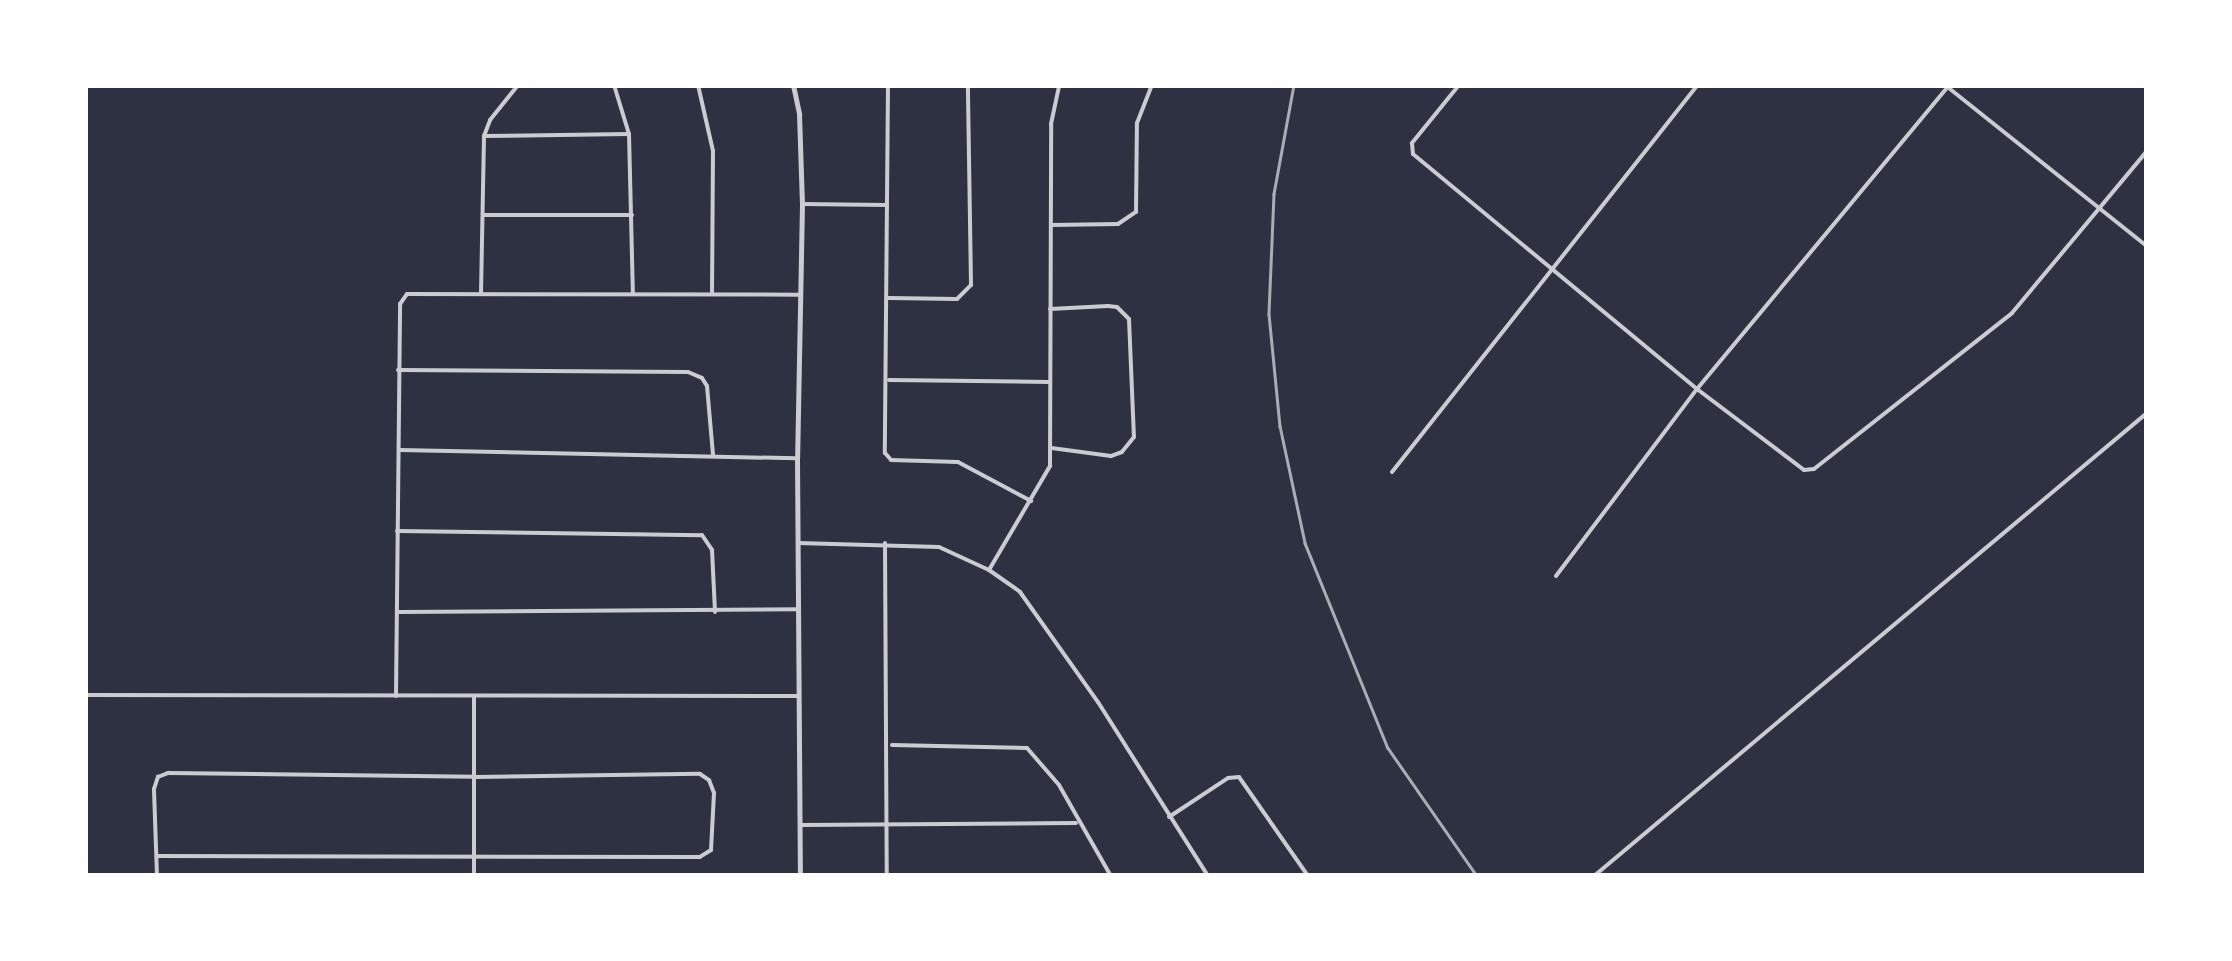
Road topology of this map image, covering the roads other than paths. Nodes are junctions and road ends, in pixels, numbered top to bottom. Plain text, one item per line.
1 (518, 85) edge
2 (614, 85) edge
3 (698, 85) edge
4 (793, 85) edge
5 (888, 85) edge
6 (968, 85) edge
7 (1059, 85) edge
8 (1152, 85) edge
9 (1459, 85) edge
10 (1698, 85) edge
11 (1947, 86) edge
12 (629, 134) junction
13 (484, 136) junction
14 (2147, 152) edge
15 (802, 204) junction
16 (888, 205) junction
17 (2103, 208) junction
18 (483, 214) junction
19 (632, 215) junction
20 (1051, 225) junction
21 (2147, 246) edge
22 (1550, 269) junction
23 (481, 292) junction
24 (633, 294) junction
25 (712, 294) junction
26 (800, 295) junction
27 (888, 298) junction
28 (1050, 309) junction
29 (398, 370) junction
30 (887, 380) junction
31 (1049, 382) junction
32 (1697, 389) junction
33 (2147, 414) edge
34 (1052, 448) junction
35 (399, 450) junction
36 (713, 454) junction
37 (797, 458) junction
38 (1392, 472) dead end
39 (1031, 501) junction
40 (397, 532) junction
41 (885, 542) junction
42 (798, 543) junction
43 (988, 570) junction
44 (1556, 576) dead end
45 (799, 608) junction
46 (399, 612) junction
47 (715, 612) junction
48 (85, 695) edge
49 (396, 696) junction
50 (474, 696) junction
51 (800, 696) junction
52 (890, 745) junction
53 (475, 777) junction
54 (1170, 817) junction
55 (1077, 823) junction
56 (801, 825) junction
57 (888, 826) junction
58 (474, 854) junction
59 (157, 856) junction
60 (157, 876) edge
61 (474, 876) edge
62 (800, 876) edge
63 (888, 876) edge
64 (1110, 876) edge
65 (1208, 876) edge
66 (1308, 876) edge
67 (1594, 876) edge

1 - 13 street
2 - 12 street
3 - 25 street
4 - 15 street
5 - 16 street
6 - 27 street
7 - 20 street
8 - 20 street
9 - 22 street
10 - 22 street
11 - 17 street
11 - 32 street
12 - 13 street
12 - 19 street
13 - 18 street
14 - 17 street
15 - 16 street
15 - 26 street
16 - 27 street
17 - 21 street
17 - 32 street
18 - 19 street
18 - 23 street
19 - 24 street
20 - 28 street
22 - 32 street
22 - 38 street
23 - 24 street
23 - 29 street
24 - 25 street
25 - 26 street
26 - 37 street
27 - 30 street
28 - 31 street
28 - 34 street
29 - 35 street
29 - 36 street
30 - 31 street
30 - 39 street
31 - 34 street
32 - 44 street
33 - 67 street
34 - 39 street
35 - 36 street
35 - 40 street
36 - 37 street
37 - 42 street
39 - 43 street
40 - 46 street
40 - 47 street
41 - 42 street
41 - 43 street
41 - 52 street
42 - 45 street
43 - 54 street
45 - 47 street
45 - 51 street
46 - 47 street
46 - 49 street
48 - 49 street
49 - 50 street
50 - 51 street
50 - 53 street
51 - 56 street
52 - 55 street
52 - 57 street
53 - 58 street
53 - 58 street
53 - 59 street
54 - 65 street
54 - 66 street
55 - 57 street
55 - 64 street
56 - 57 street
56 - 62 street
57 - 63 street
58 - 59 street
58 - 61 street
59 - 60 street

